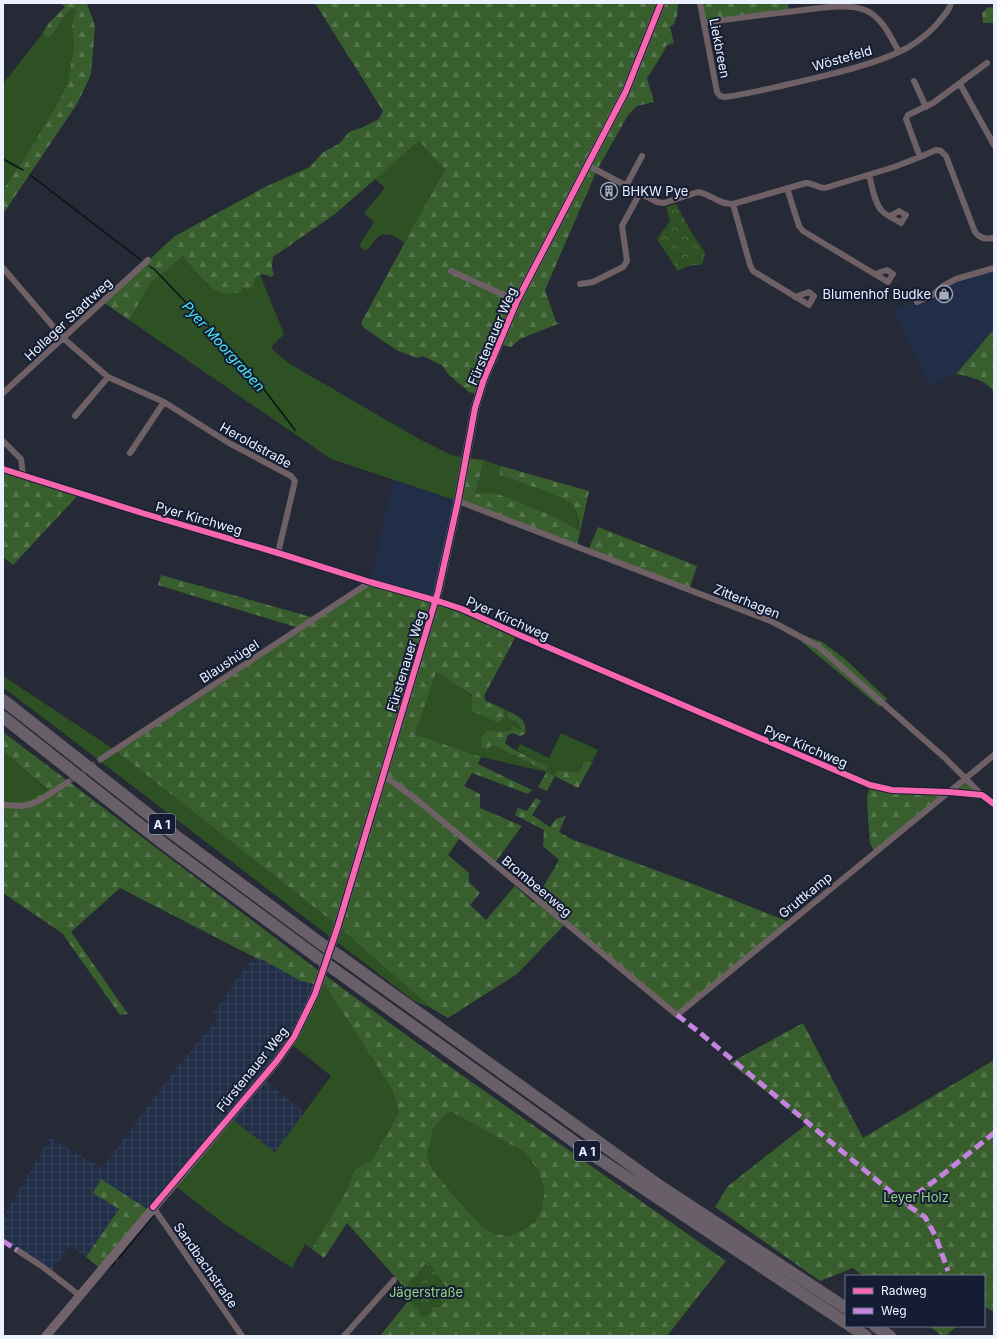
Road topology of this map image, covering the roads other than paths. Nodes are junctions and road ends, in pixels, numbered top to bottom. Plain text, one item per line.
1 (661, 3) edge
2 (700, 3) edge
3 (951, 3) edge
4 (704, 23) junction
5 (898, 52) junction
6 (987, 63) dead end
7 (914, 81) dead end
8 (960, 84) junction
9 (720, 96) joint
10 (926, 107) junction
11 (994, 145) edge
12 (642, 156) dead end
13 (920, 156) junction
14 (587, 165) junction
15 (869, 175) junction
16 (626, 186) junction
17 (787, 188) junction
18 (640, 193) junction
19 (733, 204) junction
20 (890, 216) dead end
21 (994, 238) edge
22 (148, 260) dead end
23 (3, 268) edge
24 (994, 268) edge
25 (451, 272) dead end
26 (874, 274) dead end
27 (580, 284) dead end
28 (795, 297) dead end
29 (517, 302) junction
30 (917, 302) dead end
31 (63, 338) junction
32 (108, 377) junction
33 (3, 393) edge
34 (164, 402) junction
35 (75, 416) dead end
36 (3, 441) edge
37 (130, 453) dead end
38 (3, 469) edge
39 (23, 475) junction
40 (458, 501) junction
41 (278, 553) junction
42 (370, 582) junction
43 (436, 601) junction
44 (3, 700) edge
45 (3, 717) edge
46 (994, 755) edge
47 (101, 759) tunnel mouth
48 (383, 775) junction
49 (966, 779) junction
50 (68, 782) tunnel mouth
51 (949, 792) junction
52 (982, 796) junction
53 (3, 804) edge
54 (994, 804) edge
55 (676, 1015) joint
56 (153, 1207) junction
57 (17, 1250) dead end
58 (394, 1280) dead end
59 (79, 1295) junction
60 (845, 1307) edge
61 (845, 1322) edge
62 (852, 1327) edge
63 (876, 1327) edge
64 (46, 1336) edge
65 (242, 1336) edge
66 (344, 1336) edge
67 (866, 1336) edge
68 (890, 1336) edge

1 - 14 street, Fürstenauer Weg
2 - 4 street, Liekbreen
3 - 5 street, Wöstefeld
4 - 5 street
4 - 9 street, Liekbreen
5 - 9 street, Wöstefeld
6 - 8 street
7 - 10 street
8 - 10 street
8 - 11 street
10 - 13 street
12 - 16 street
13 - 15 street
13 - 21 street
14 - 16 street
14 - 29 street, Fürstenauer Weg
15 - 17 street
15 - 20 street
16 - 18 street
17 - 19 street
17 - 26 street
18 - 19 street
18 - 27 street
19 - 28 street
22 - 31 street, Hollager Stadtweg
23 - 31 street, Heroldstraße
24 - 30 street
25 - 29 street, Fürstenauer Weg
29 - 40 street, Fürstenauer Weg
31 - 32 street, Heroldstraße
31 - 33 street, Hollager Stadtweg
32 - 34 street, Heroldstraße
32 - 35 street
34 - 37 street
34 - 41 street, Heroldstraße
36 - 39 street
38 - 39 street, Pyer Kirchweg
39 - 41 street, Pyer Kirchweg
40 - 43 street, Fürstenauer Weg
40 - 49 street, Zitterhagen
41 - 42 street, Pyer Kirchweg
42 - 43 street, Pyer Kirchweg
42 - 47 street, Blaushügel
43 - 48 street, Fürstenauer Weg
43 - 51 street, Pyer Kirchweg
44 - 60 highway, A 1, bridge
45 - 61 highway, A 1, bridge
46 - 49 street, Gruttkamp
48 - 55 street, Brombeerweg
48 - 56 street, Fürstenauer Weg
49 - 51 street, Gruttkamp
49 - 52 street, Zitterhagen
50 - 53 street
51 - 52 street, Pyer Kirchweg
51 - 55 street, Gruttkamp
52 - 54 street, Pyer Kirchweg
56 - 59 street, Fürstenauer Weg
56 - 65 street, Sandbachstraße
57 - 59 street
58 - 66 street
59 - 64 street, Fürstenauer Weg
62 - 67 highway
63 - 68 highway

